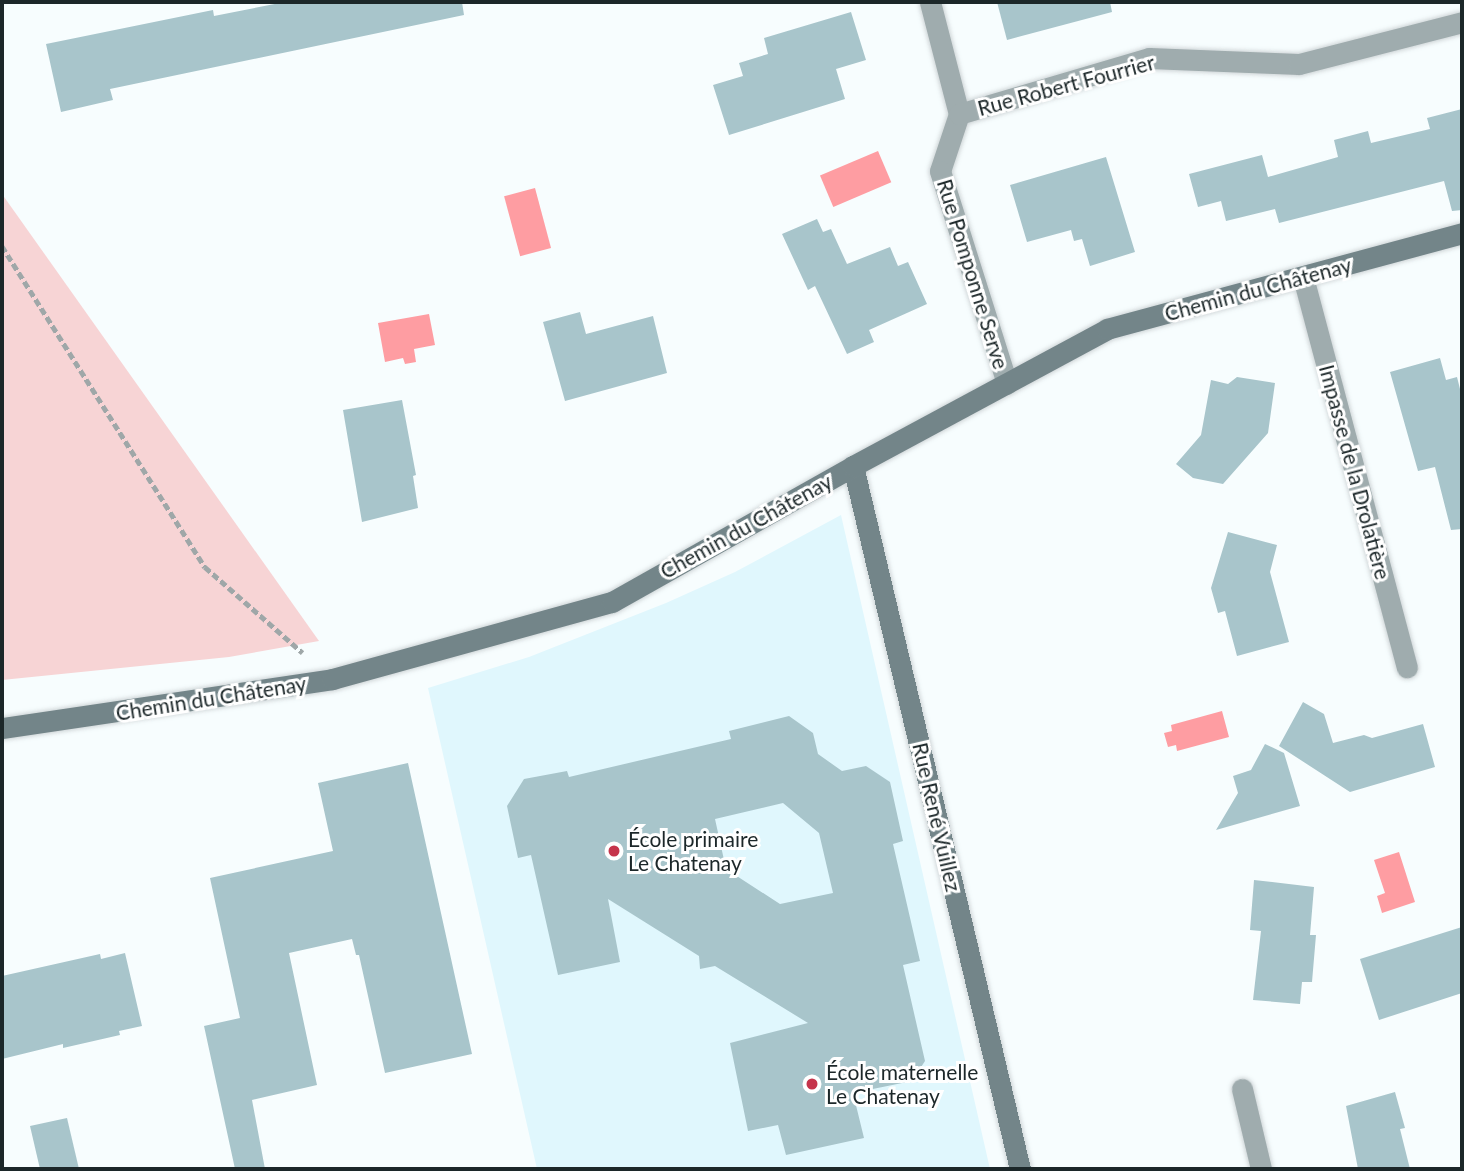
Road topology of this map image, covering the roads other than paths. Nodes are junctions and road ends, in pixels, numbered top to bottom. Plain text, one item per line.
1 (930, 2) edge
2 (1462, 22) edge
3 (959, 114) junction
4 (1462, 233) edge
5 (1303, 277) junction
6 (1007, 384) junction
7 (853, 466) junction
8 (1407, 667) dead end
9 (2, 728) edge
10 (1242, 1089) dead end
11 (1020, 1169) edge
12 (1261, 1169) edge

1 - 3 street
2 - 3 street, Rue Robert Fourrier
3 - 6 street, Rue Pomponne Serve
4 - 5 street, Chemin du Châtenay
5 - 6 street, Chemin du Châtenay
5 - 8 street, Impasse de la Drolatière
6 - 7 street, Chemin du Châtenay
7 - 9 street, Chemin du Châtenay
7 - 11 street, Rue René Vuillez
10 - 12 street

